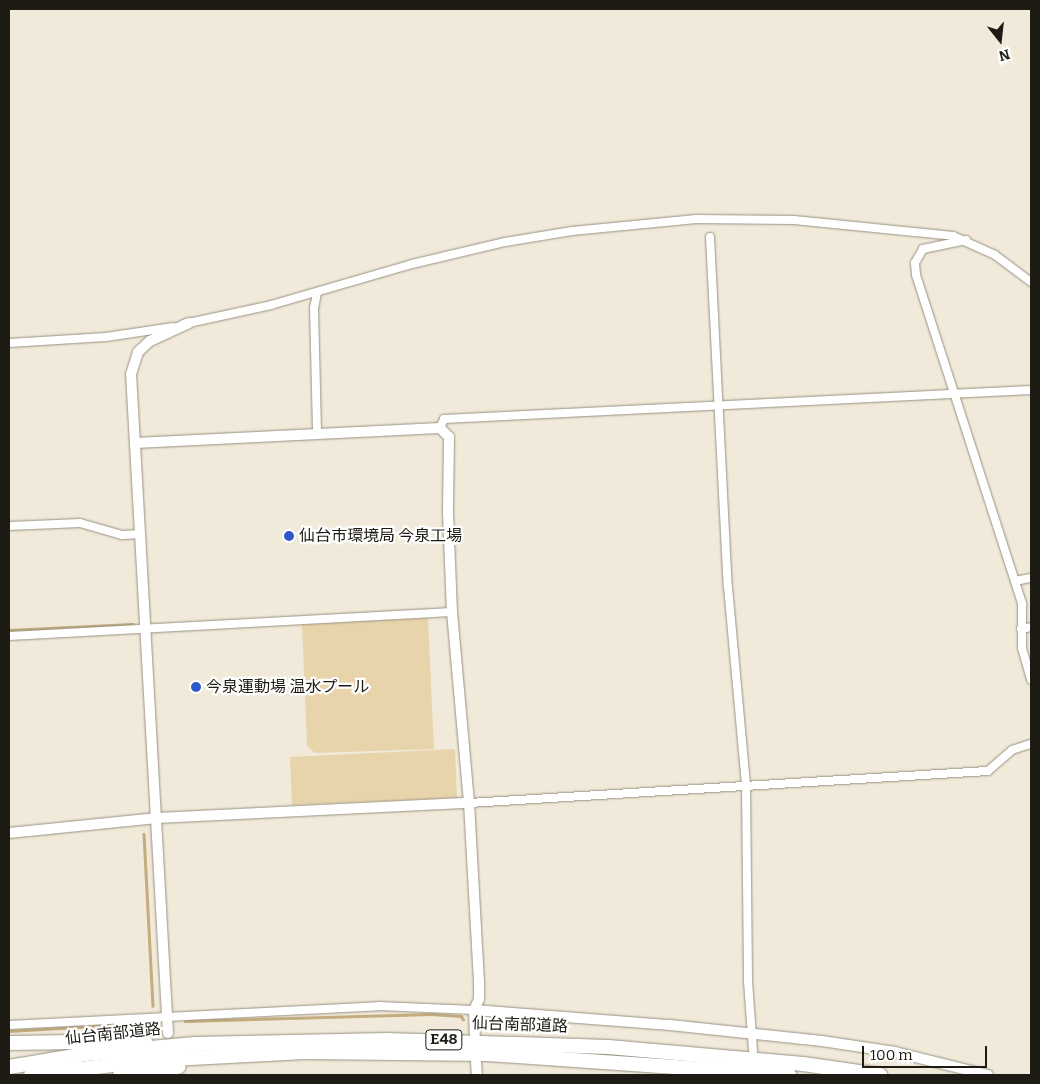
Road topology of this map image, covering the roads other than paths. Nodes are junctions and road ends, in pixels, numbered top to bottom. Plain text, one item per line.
1 (710, 238) dead end
2 (966, 240) junction
3 (1031, 282) edge
4 (317, 292) junction
5 (189, 323) junction
6 (9, 343) edge
7 (1031, 390) edge
8 (956, 395) junction
9 (719, 405) junction
10 (440, 428) junction
11 (317, 434) junction
12 (135, 443) junction
13 (9, 526) edge
14 (138, 534) junction
15 (1031, 578) edge
16 (1015, 581) junction
17 (452, 612) junction
18 (1031, 627) edge
19 (1021, 629) junction
20 (146, 630) junction
21 (9, 636) edge
22 (1031, 680) edge
23 (1031, 744) edge
24 (746, 786) junction
25 (469, 803) junction
26 (157, 818) junction
27 (9, 833) edge
28 (474, 1010) junction
29 (167, 1016) junction
30 (9, 1025) edge
31 (750, 1032) junction
32 (168, 1033) dead end
33 (475, 1034) dead end
34 (9, 1044) edge
35 (195, 1044) junction
36 (753, 1051) dead end
37 (306, 1052) junction
38 (476, 1062) dead end
39 (9, 1067) edge
40 (31, 1075) edge
41 (120, 1075) edge
42 (477, 1075) edge
43 (789, 1075) edge
44 (880, 1075) edge
45 (988, 1075) edge

1 - 9 street
2 - 3 street
2 - 4 street
2 - 8 street
4 - 5 street
4 - 11 street
5 - 6 street
5 - 12 street
7 - 8 street
8 - 9 street
8 - 16 street
9 - 10 street
9 - 24 street
10 - 11 street
10 - 17 street
11 - 12 street
12 - 14 street
13 - 14 street
14 - 20 street
15 - 16 street
16 - 19 street
17 - 20 street
17 - 25 street
18 - 19 street
19 - 22 street
20 - 21 street
20 - 26 street
23 - 24 street
24 - 25 street
24 - 31 street
25 - 26 street
25 - 28 street
26 - 27 street
26 - 29 street
28 - 29 street
28 - 31 street
28 - 33 street
29 - 30 street
29 - 32 street
31 - 36 street
31 - 45 street
34 - 35 highway
35 - 39 highway, 仙台南部道路 / E48
35 - 44 highway, 仙台南部道路 / E48
37 - 40 highway, 仙台南部道路 / E48
37 - 41 highway
37 - 43 highway, 仙台南部道路 / E48
38 - 42 street

